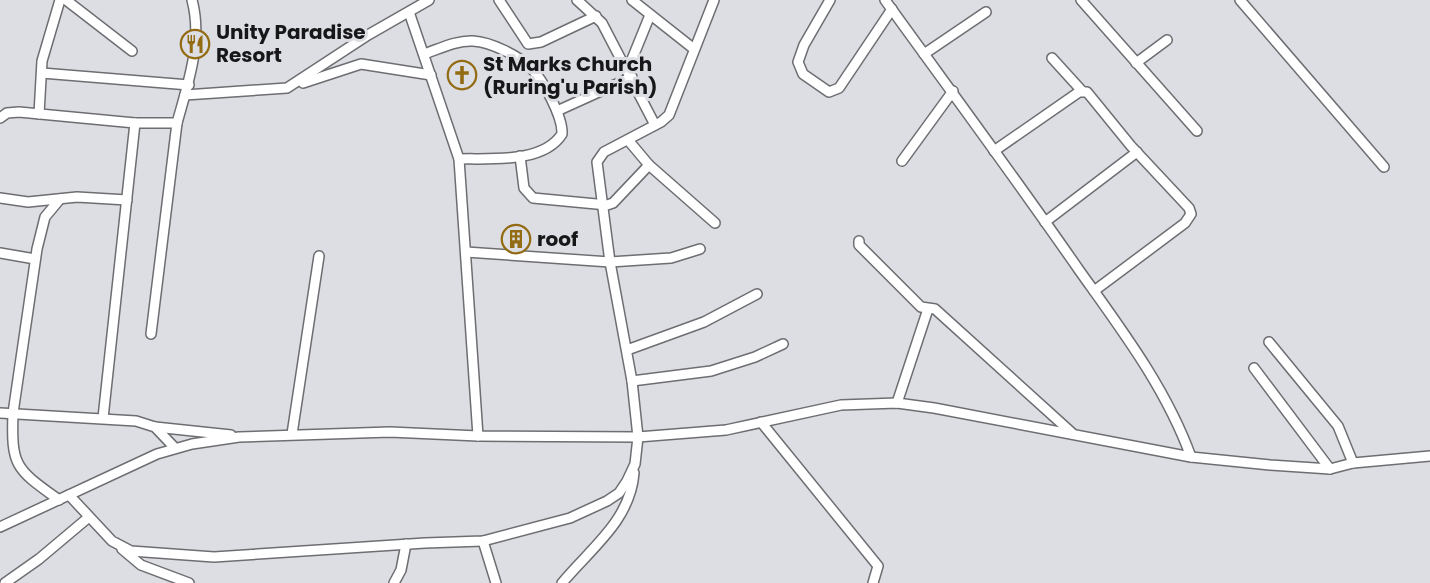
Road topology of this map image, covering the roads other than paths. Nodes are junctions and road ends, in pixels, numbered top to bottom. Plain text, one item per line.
1 (60, 0) edge
2 (66, 0) edge
3 (192, 0) edge
4 (408, 0) edge
5 (429, 0) edge
6 (499, 0) edge
7 (577, 0) edge
8 (632, 0) edge
9 (714, 0) edge
10 (830, 0) edge
11 (885, 0) edge
12 (1081, 0) edge
13 (1240, 0) edge
14 (892, 9) junction
15 (412, 10) junction
16 (986, 12) dead end
17 (650, 15) junction
18 (596, 16) junction
19 (1167, 40) dead end
20 (694, 49) junction
21 (132, 51) dead end
22 (424, 54) junction
23 (924, 54) junction
24 (1053, 58) dead end
25 (1136, 63) junction
26 (42, 73) junction
27 (630, 73) junction
28 (431, 75) junction
29 (292, 86) junction
30 (187, 90) junction
31 (953, 91) junction
32 (1082, 91) junction
33 (557, 111) junction
34 (39, 114) junction
35 (0, 118) edge
36 (135, 123) junction
37 (177, 123) junction
38 (655, 125) junction
39 (1197, 131) dead end
40 (628, 141) junction
41 (994, 151) junction
42 (1137, 152) junction
43 (520, 156) junction
44 (459, 159) junction
45 (902, 161) dead end
46 (649, 165) junction
47 (1384, 167) dead end
48 (0, 198) edge
49 (60, 199) junction
50 (127, 200) junction
51 (33, 201) junction
52 (602, 204) junction
53 (45, 217) junction
54 (1045, 222) junction
55 (715, 223) dead end
56 (859, 241) dead end
57 (700, 249) dead end
58 (466, 252) junction
59 (0, 253) edge
60 (319, 256) dead end
61 (35, 260) junction
62 (610, 262) junction
63 (463, 273) dead end
64 (1094, 291) junction
65 (757, 294) dead end
66 (928, 309) junction
67 (152, 334) dead end
68 (1269, 342) dead end
69 (783, 344) dead end
70 (627, 350) junction
71 (1254, 368) dead end
72 (632, 381) junction
73 (897, 403) junction
74 (0, 413) edge
75 (13, 413) junction
76 (103, 418) junction
77 (761, 422) junction
78 (155, 427) junction
79 (292, 434) junction
80 (1074, 435) junction
81 (478, 436) junction
82 (239, 437) junction
83 (638, 437) junction
84 (174, 447) junction
85 (1430, 456) edge
86 (1191, 457) junction
87 (1353, 463) junction
88 (635, 464) junction
89 (1330, 469) junction
90 (69, 495) junction
91 (59, 500) junction
92 (89, 517) junction
93 (0, 527) edge
94 (112, 541) junction
95 (483, 541) junction
96 (406, 544) junction
97 (5, 583) edge
98 (189, 583) edge
99 (394, 583) edge
100 (496, 583) edge
101 (562, 583) edge
102 (873, 583) edge

1 - 26 street
2 - 21 street
3 - 30 street
4 - 15 street
5 - 15 street
6 - 18 street
7 - 18 street
8 - 17 street
9 - 20 street
10 - 14 street
11 - 14 street
12 - 25 street
13 - 47 street
14 - 23 street
15 - 22 street
15 - 29 street
16 - 23 street
17 - 20 street
17 - 27 street
18 - 27 street
19 - 25 street
20 - 38 street
22 - 28 street
22 - 33 street
23 - 31 street
24 - 32 street
25 - 39 street
26 - 30 street
26 - 34 street
27 - 33 street
27 - 38 street
28 - 29 street
28 - 44 street
29 - 30 street
30 - 37 street
31 - 41 street
31 - 45 street
32 - 41 street
32 - 42 street
33 - 43 street
34 - 35 street
34 - 36 street
36 - 37 street
36 - 50 street
37 - 67 street
38 - 40 street
40 - 46 street
40 - 52 street
41 - 54 street
42 - 54 street
42 - 64 street
43 - 44 street
43 - 52 street
44 - 58 street
46 - 52 street
46 - 55 street
48 - 51 street
49 - 50 street
49 - 51 street
49 - 53 street
50 - 76 street
51 - 53 street
52 - 62 street
53 - 61 street
54 - 64 street
56 - 66 street
57 - 62 street
58 - 62 street
58 - 81 street
59 - 61 street
60 - 79 street
61 - 75 street
62 - 70 street
63 - 81 street
64 - 86 street
65 - 70 street
66 - 73 street
66 - 80 street
68 - 87 street
69 - 72 street
70 - 72 street
71 - 89 street
72 - 83 street
73 - 77 street
73 - 80 street
74 - 75 street
75 - 76 street
75 - 91 street
76 - 78 street
77 - 83 street
77 - 102 street
78 - 82 street
78 - 84 street
79 - 81 street
79 - 82 street
80 - 86 street
81 - 83 street
82 - 84 street
83 - 88 street
84 - 90 street
85 - 87 street
86 - 89 street
87 - 89 street
88 - 95 street
88 - 101 street
90 - 91 street
90 - 92 street
91 - 93 street
92 - 94 street
92 - 97 street
94 - 96 street
94 - 98 street
95 - 96 street
95 - 100 street
96 - 99 street

